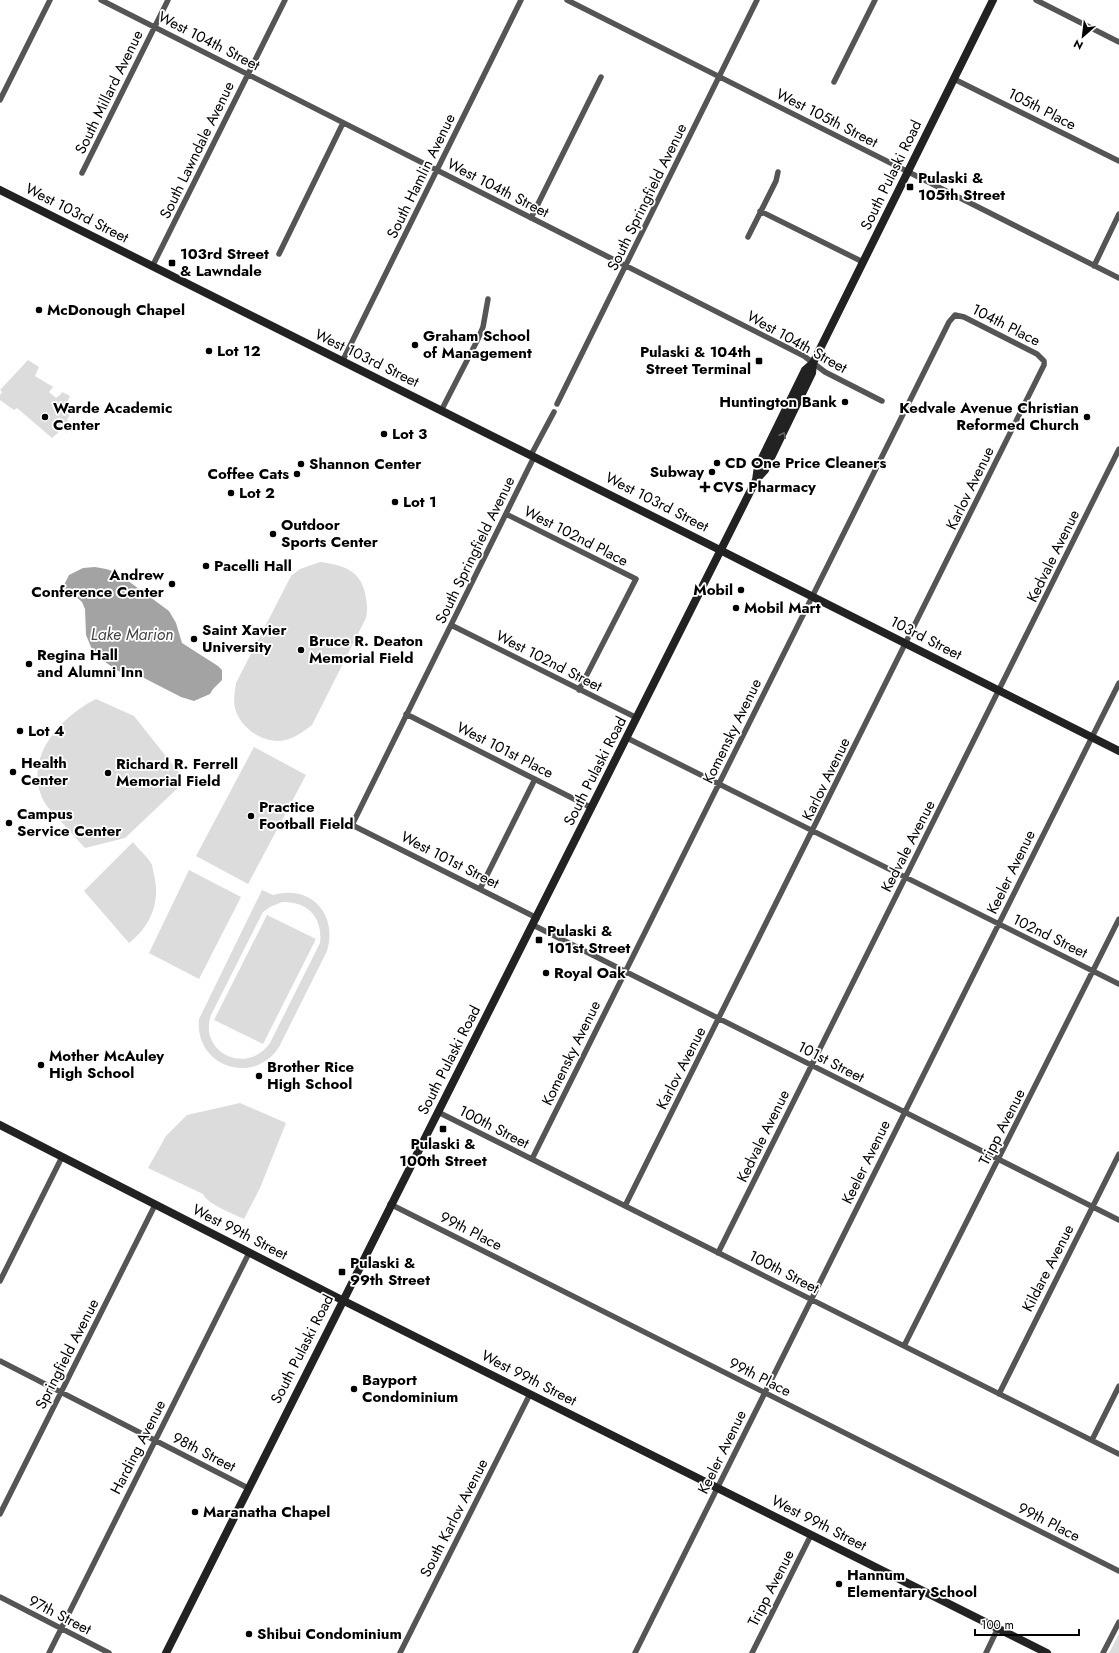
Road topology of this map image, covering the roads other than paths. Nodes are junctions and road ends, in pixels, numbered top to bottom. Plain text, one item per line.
1 (50, 0) edge
2 (101, 0) edge
3 (168, 0) edge
4 (285, 0) edge
5 (521, 0) edge
6 (567, 0) edge
7 (757, 0) edge
8 (875, 0) edge
9 (994, 0) edge
10 (1036, 0) edge
11 (154, 27) junction
12 (1119, 42) edge
13 (248, 74) junction
14 (601, 77) dead end
15 (719, 77) junction
16 (954, 79) junction
17 (834, 82) dead end
18 (0, 100) edge
19 (343, 123) junction
20 (1119, 161) edge
21 (437, 170) junction
22 (82, 172) dead end
23 (778, 172) dead end
24 (908, 172) junction
25 (0, 190) edge
26 (760, 211) junction
27 (1119, 214) edge
28 (531, 218) junction
29 (748, 237) dead end
30 (279, 254) dead end
31 (863, 262) junction
32 (626, 266) junction
33 (1094, 266) junction
34 (152, 267) junction
35 (1119, 278) edge
36 (488, 299) dead end
37 (955, 315) joint
38 (1044, 361) joint
39 (342, 362) junction
40 (813, 363) junction
41 (882, 401) dead end
42 (557, 404) dead end
43 (441, 410) junction
44 (554, 412) dead end
45 (1119, 449) edge
46 (533, 456) junction
47 (506, 514) junction
48 (721, 550) junction
49 (812, 596) junction
50 (451, 625) junction
51 (906, 644) junction
52 (1119, 683) edge
53 (579, 690) junction
54 (1000, 691) junction
55 (406, 714) junction
56 (637, 718) junction
57 (627, 738) junction
58 (1092, 738) junction
59 (1119, 751) edge
60 (535, 778) junction
61 (719, 784) junction
62 (592, 808) junction
63 (352, 825) joint
64 (813, 831) junction
65 (906, 878) junction
66 (480, 888) junction
67 (1119, 919) edge
68 (535, 921) junction
69 (998, 925) junction
70 (1093, 971) junction
71 (625, 972) junction
72 (1119, 984) edge
73 (719, 1019) junction
74 (812, 1066) junction
75 (438, 1112) junction
76 (905, 1112) junction
77 (0, 1125) edge
78 (1119, 1154) edge
79 (62, 1157) junction
80 (532, 1159) junction
81 (999, 1160) junction
82 (155, 1204) junction
83 (390, 1204) junction
84 (625, 1206) junction
85 (1092, 1207) junction
86 (1119, 1220) edge
87 (249, 1253) junction
88 (718, 1253) junction
89 (0, 1281) edge
90 (342, 1300) junction
91 (812, 1300) junction
92 (904, 1346) junction
93 (0, 1361) edge
94 (1119, 1386) edge
95 (61, 1392) junction
96 (765, 1393) junction
97 (530, 1394) junction
98 (999, 1394) junction
99 (154, 1440) junction
100 (1092, 1440) junction
101 (1119, 1454) edge
102 (248, 1488) junction
103 (718, 1488) junction
104 (0, 1514) edge
105 (811, 1535) junction
106 (1119, 1571) edge
107 (0, 1598) edge
108 (1119, 1622) edge
109 (998, 1628) junction
110 (61, 1629) junction
111 (49, 1653) edge
112 (109, 1653) edge
113 (166, 1653) edge
114 (400, 1653) edge
115 (635, 1653) edge
116 (752, 1653) edge
117 (986, 1653) edge
118 (1047, 1653) edge
119 (1103, 1653) edge

1 - 18 street
2 - 11 street, West 104th Street
3 - 11 street, South Millard Avenue
4 - 13 street, South Lawndale Avenue
5 - 21 street, South Hamlin Avenue
6 - 15 street, West 105th Street
7 - 15 street, South Springfield Avenue
8 - 17 street
9 - 16 main road, South Pulaski Road
10 - 12 street
11 - 13 street, West 104th Street
11 - 22 street, South Millard Avenue
13 - 19 street, West 104th Street
13 - 34 street, South Lawndale Avenue
14 - 28 street
15 - 24 street, West 105th Street
15 - 32 street, South Springfield Avenue
16 - 20 street, 105th Place
16 - 24 main road, South Pulaski Road
19 - 21 street, West 104th Street
19 - 30 street
21 - 28 street, West 104th Street
21 - 39 street, South Hamlin Avenue
23 - 26 street
24 - 31 main road, South Pulaski Road
24 - 33 street, West 105th Street
25 - 34 main road, West 103rd Street
26 - 29 street
26 - 31 street
27 - 33 street
28 - 32 street, West 104th Street
31 - 40 main road, South Pulaski Road
32 - 40 street, West 104th Street
32 - 42 street, South Springfield Avenue
33 - 35 street, West 105th Street
34 - 39 main road, West 103rd Street
36 - 43 street
37 - 38 street, 104th Place
37 - 49 street, Komensky Avenue
38 - 51 street, Karlov Avenue
39 - 43 main road, West 103rd Street
40 - 41 street, West 104th Street
40 - 48 main road, South Pulaski Road
43 - 46 main road, West 103rd Street
44 - 46 street, South Springfield Avenue
45 - 54 street, Kedvale Avenue
46 - 47 street, South Springfield Avenue
46 - 48 main road, West 103rd Street
47 - 50 street, South Springfield Avenue
47 - 53 street, West 102nd Place
48 - 49 main road, 103rd Street
48 - 56 main road, South Pulaski Road
49 - 51 main road, 103rd Street
49 - 61 street, Komensky Avenue
50 - 53 street, West 102nd Street
50 - 55 street, South Springfield Avenue
51 - 54 main road, 103rd Street
51 - 64 street, Karlov Avenue
52 - 58 street, Keeler Avenue
53 - 56 street, West 102nd Street
54 - 58 main road, 103rd Street
54 - 65 street, Kedvale Avenue
55 - 60 street, West 101st Place
55 - 63 street, South Springfield Avenue
56 - 57 main road, South Pulaski Road
57 - 61 street, 102nd Street
57 - 62 main road, South Pulaski Road
58 - 59 main road, 103rd Street
58 - 69 street, Keeler Avenue
60 - 62 street, West 101st Place
60 - 66 street
61 - 64 street, 102nd Street
61 - 71 street, Komensky Avenue
62 - 68 main road, South Pulaski Road
63 - 66 street, West 101st Street
64 - 65 street, 102nd Street
64 - 73 street, Karlov Avenue
65 - 69 street, 102nd Street
65 - 74 street, Kedvale Avenue
66 - 68 street, West 101st Street
67 - 70 street, Tripp Avenue
68 - 71 street, 101st Street
68 - 75 main road, South Pulaski Road
69 - 70 street, 102nd Street
69 - 76 street, Keeler Avenue
70 - 72 street, 102nd Street
70 - 81 street, Tripp Avenue
71 - 73 street, 101st Street
71 - 80 street, Komensky Avenue
73 - 74 street, 101st Street
73 - 84 street, Karlov Avenue
74 - 76 street, 101st Street
74 - 88 street, Kedvale Avenue
75 - 80 street, 100th Street
75 - 83 main road, South Pulaski Road
76 - 81 street, 101st Street
76 - 91 street, Keeler Avenue
77 - 79 main road, West 99th Street
78 - 85 street, Kildare Avenue
79 - 82 main road, West 99th Street
79 - 89 street
80 - 84 street, 100th Street
81 - 85 street, 101st Street
81 - 92 street, Tripp Avenue
82 - 87 main road, West 99th Street
82 - 95 street, Springfield Avenue
83 - 90 main road, South Pulaski Road
83 - 96 street, 99th Place
84 - 88 street, 100th Street
85 - 86 street, 101st Street
85 - 98 street, Kildare Avenue
87 - 90 main road, West 99th Street
87 - 99 street, Harding Avenue
88 - 91 street, 100th Street
90 - 97 main road, West 99th Street
90 - 102 main road, South Pulaski Road
91 - 92 street, 100th Street
91 - 96 street, Keeler Avenue
92 - 98 street, 100th Street
93 - 95 street, 98th Street
94 - 100 street
95 - 99 street, 98th Street
95 - 104 street, Springfield Avenue
96 - 103 street, Keeler Avenue
96 - 106 street, 99th Place
97 - 103 main road, West 99th Street
97 - 114 street, South Karlov Avenue
98 - 100 street, 100th Street
99 - 102 street, 98th Street
99 - 110 street, Harding Avenue
100 - 101 street, 100th Street
102 - 113 main road, South Pulaski Road
103 - 105 main road, West 99th Street
103 - 115 street, Keeler Avenue
105 - 109 main road, West 99th Street
105 - 116 street, Tripp Avenue
107 - 110 street, 97th Street
108 - 119 street
109 - 117 street
109 - 118 main road, West 99th Street
110 - 111 street, Harding Avenue
110 - 112 street, 97th Street

